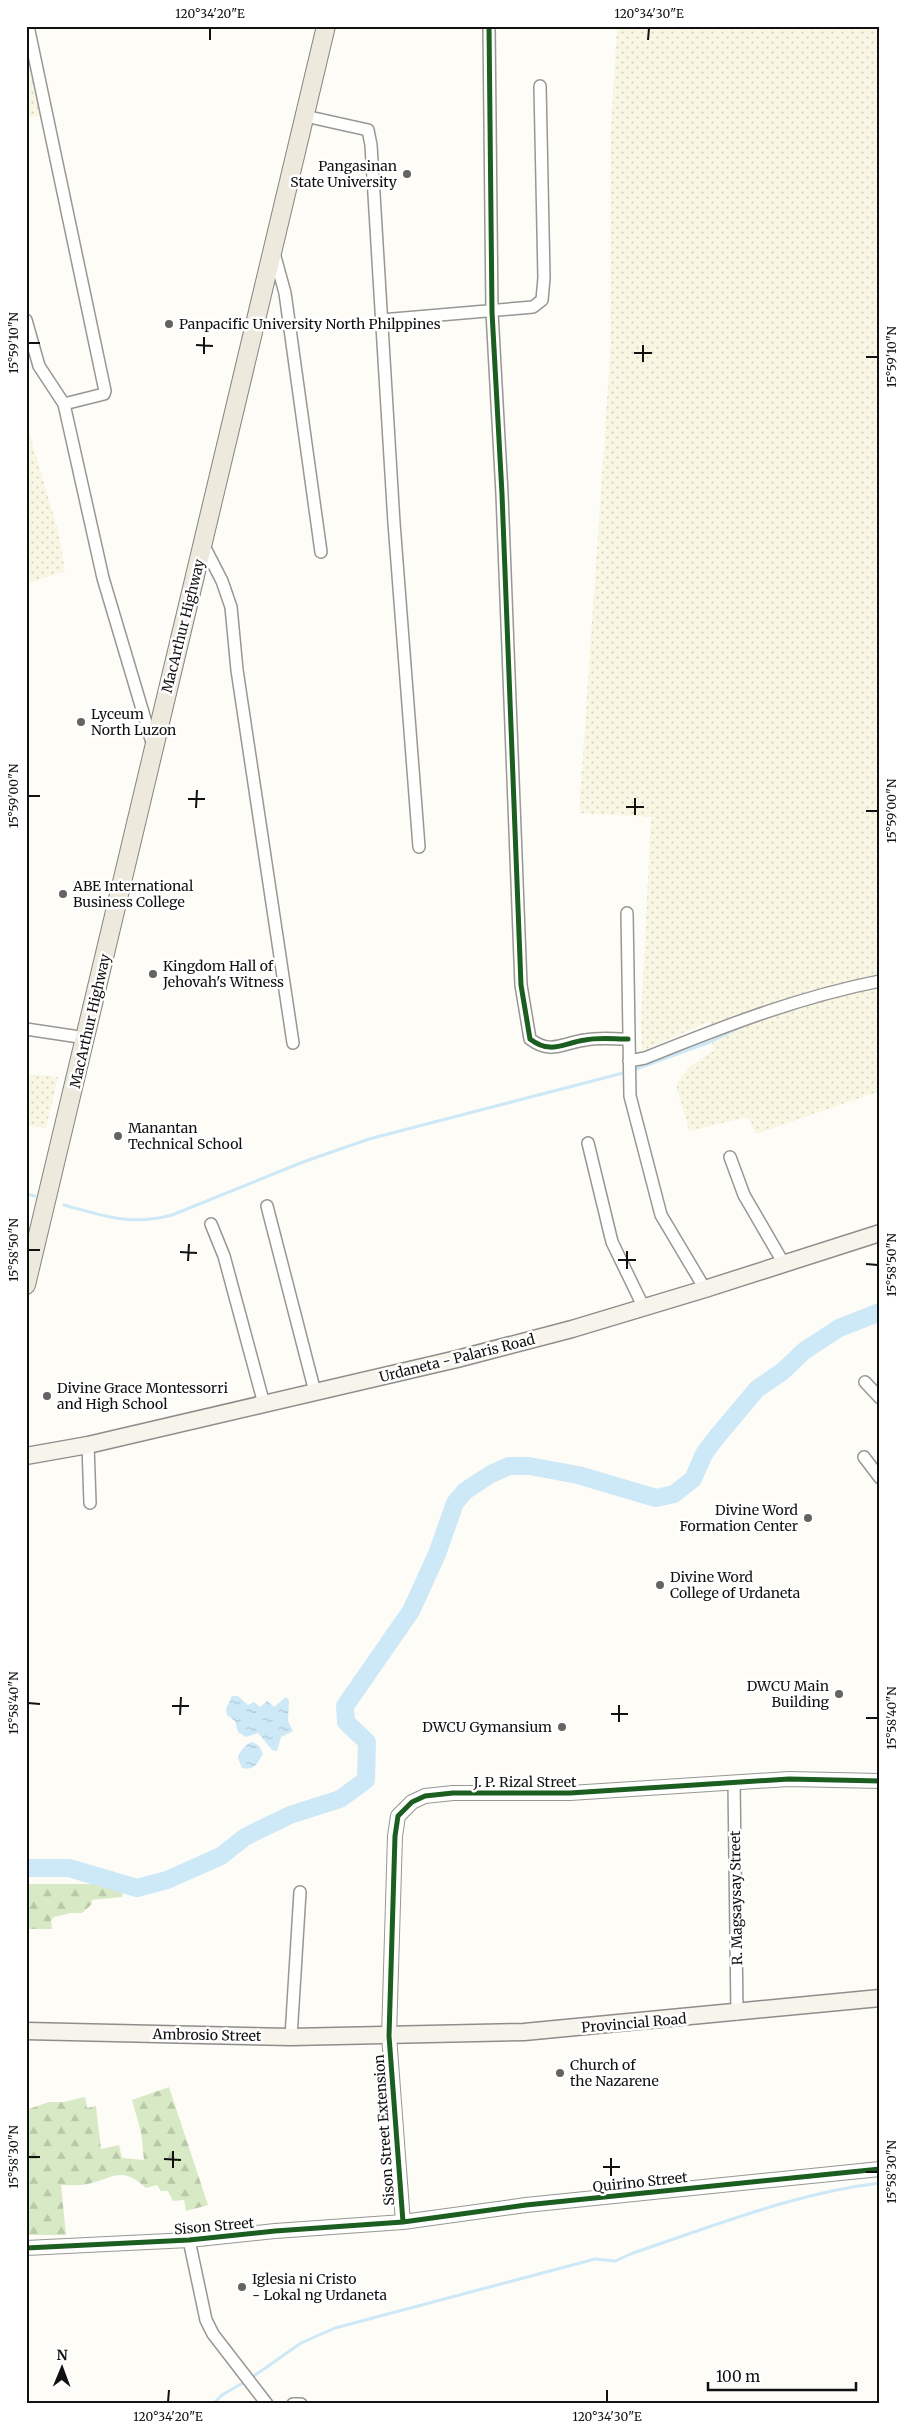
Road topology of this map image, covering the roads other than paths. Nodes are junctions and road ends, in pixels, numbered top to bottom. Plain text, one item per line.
1 (28, 26) edge
2 (326, 26) edge
3 (489, 26) edge
4 (540, 86) dead end
5 (305, 116) junction
6 (272, 248) junction
7 (492, 312) junction
8 (26, 320) edge
9 (381, 320) junction
10 (64, 404) junction
11 (203, 544) junction
12 (321, 552) dead end
13 (154, 748) junction
14 (419, 847) dead end
15 (627, 913) dead end
16 (880, 981) edge
17 (26, 1028) edge
18 (86, 1038) junction
19 (628, 1038) junction
20 (293, 1043) dead end
21 (629, 1064) junction
22 (588, 1144) dead end
23 (730, 1157) dead end
24 (268, 1206) dead end
25 (211, 1224) dead end
26 (880, 1232) edge
27 (784, 1264) junction
28 (26, 1285) edge
29 (705, 1289) junction
30 (643, 1306) junction
31 (865, 1382) dead end
32 (315, 1392) junction
33 (880, 1398) edge
34 (264, 1404) junction
35 (88, 1444) junction
36 (26, 1456) edge
37 (864, 1457) dead end
38 (880, 1478) edge
39 (90, 1503) dead end
40 (880, 1781) edge
41 (734, 1782) junction
42 (300, 1892) dead end
43 (880, 1998) edge
44 (737, 2014) junction
45 (26, 2031) edge
46 (388, 2036) junction
47 (291, 2037) junction
48 (880, 2169) edge
49 (403, 2222) junction
50 (189, 2240) junction
51 (26, 2248) edge
52 (267, 2404) edge
53 (293, 2404) edge
54 (301, 2404) edge

1 - 10 street
2 - 5 main road, MacArthur Highway
3 - 7 street
4 - 7 street
5 - 6 main road, MacArthur Highway
5 - 9 street
6 - 11 main road, MacArthur Highway
6 - 12 street
7 - 9 street
7 - 19 street
8 - 10 street
9 - 14 street
10 - 13 street
11 - 13 main road, MacArthur Highway
11 - 20 street
13 - 18 main road, MacArthur Highway
15 - 19 street
16 - 21 street
17 - 18 street
18 - 28 main road, MacArthur Highway
19 - 21 street
21 - 29 street
22 - 30 street
23 - 27 street
24 - 32 street
25 - 34 street
26 - 27 main road, Urdaneta - Palaris Road
27 - 29 main road, Urdaneta - Palaris Road
29 - 30 main road, Urdaneta - Palaris Road
30 - 32 main road, Urdaneta - Palaris Road
31 - 33 street
32 - 34 main road, Urdaneta - Palaris Road
34 - 35 main road, Urdaneta - Palaris Road
35 - 36 main road, Urdaneta - Palaris Road
35 - 39 street
37 - 38 street
40 - 41 street, J. P. Rizal Street
41 - 44 street, R. Magsaysay Street
41 - 46 street, J. P. Rizal Street
42 - 47 street
43 - 44 main road, Provincial Road
44 - 46 main road, Provincial Road
45 - 47 main road, Ambrosio Street
46 - 47 main road, Ambrosio Street
46 - 49 street, Sison Street Extension
48 - 49 street, Quirino Street
49 - 50 street, Sison Street
50 - 51 street, Sison Street
50 - 52 street
53 - 54 street

